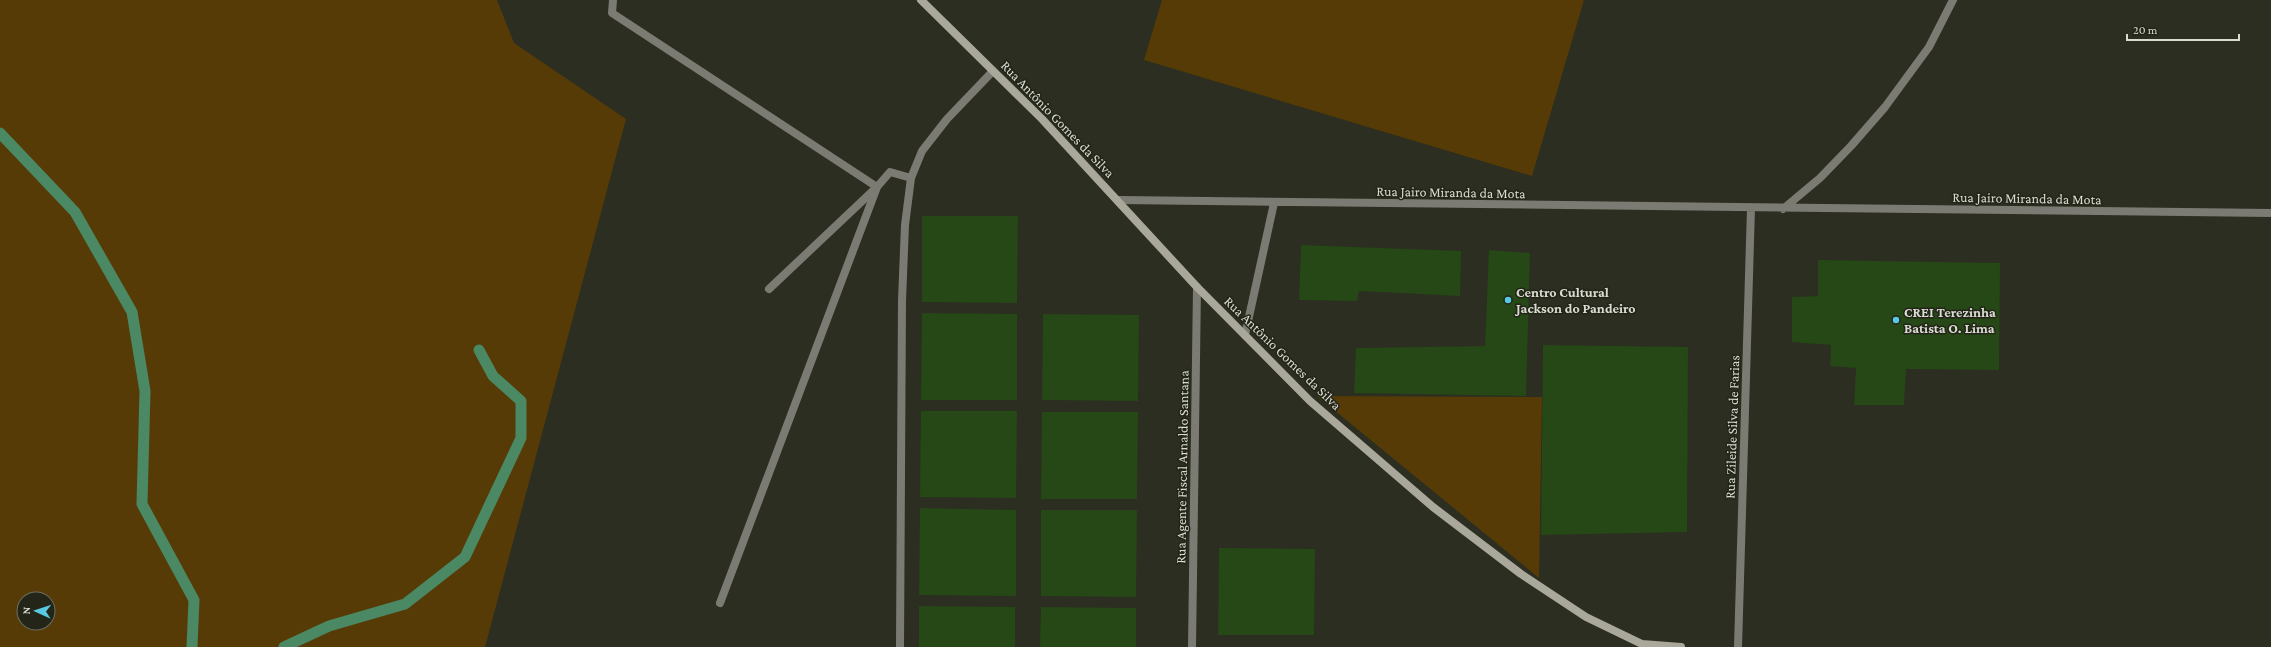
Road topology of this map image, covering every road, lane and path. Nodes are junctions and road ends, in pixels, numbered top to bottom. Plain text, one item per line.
1 (613, 0) edge
2 (921, 0) edge
3 (1953, 0) edge
4 (993, 71) junction
5 (911, 178) junction
6 (877, 187) junction
7 (1119, 200) junction
8 (1274, 202) junction
9 (1751, 208) junction
10 (1783, 209) junction
11 (2271, 214) edge
12 (1197, 287) junction
13 (769, 288) dead end
14 (1245, 335) junction
15 (720, 603) dead end
16 (1641, 645) edge
17 (900, 647) edge
18 (1192, 647) edge
19 (1681, 647) edge
20 (1738, 647) edge

1 - 6 street
2 - 4 street, Rua Antônio Gomes da Silva
3 - 10 street
4 - 5 street
4 - 7 street, Rua Antônio Gomes da Silva
5 - 6 street
5 - 17 street
6 - 13 street
6 - 15 street
7 - 8 street, Rua Jairo Miranda da Mota
7 - 12 street, Rua Antônio Gomes da Silva
8 - 9 street, Rua Jairo Miranda da Mota
8 - 14 street
9 - 10 street, Rua Jairo Miranda da Mota
9 - 20 street, Rua Zileide Silva de Farias
10 - 11 street, Rua Jairo Miranda da Mota
12 - 14 street, Rua Antônio Gomes da Silva
12 - 18 street, Rua Agente Fiscal Arnaldo Santana
14 - 16 street, Rua Antônio Gomes da Silva
16 - 19 street, Rua Antônio Gomes da Silva

